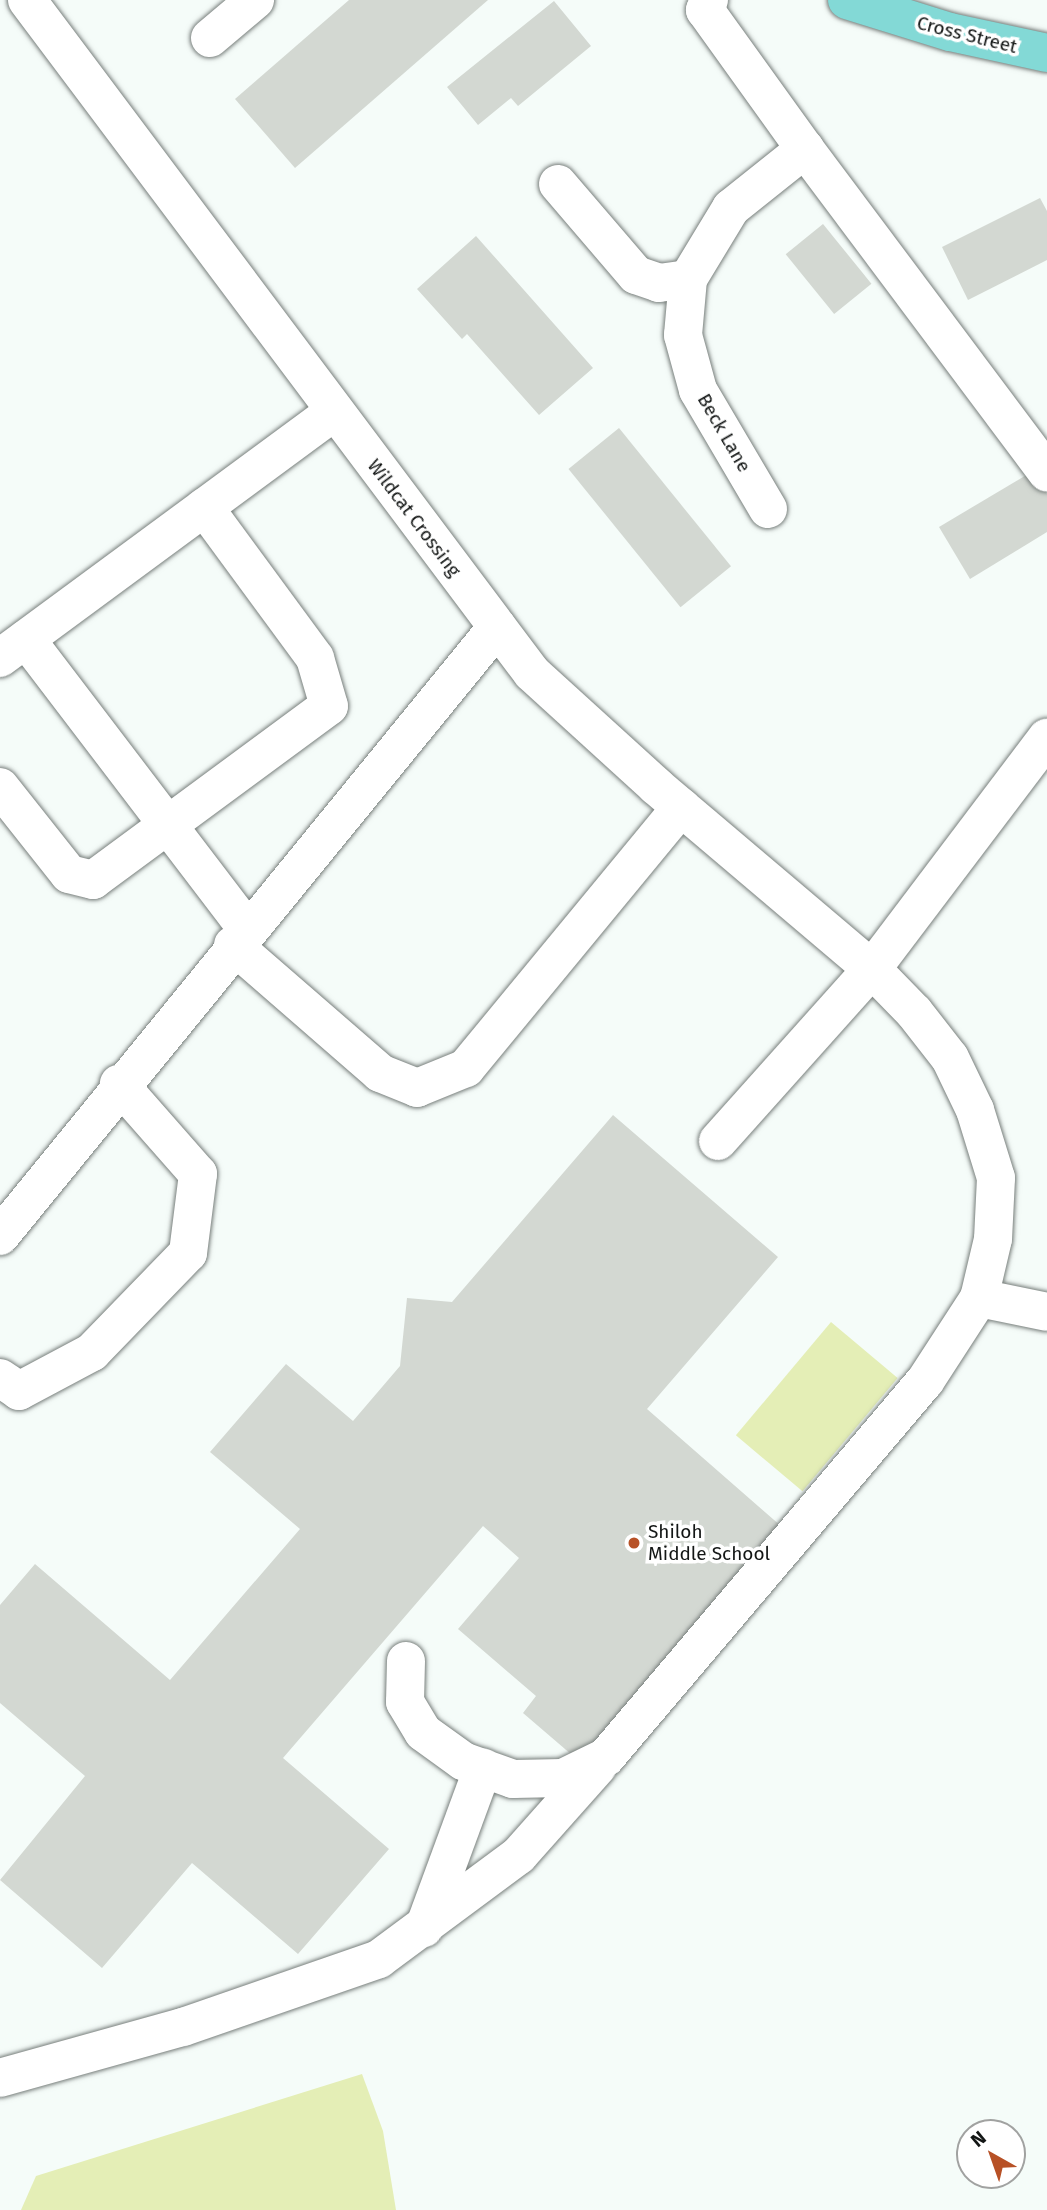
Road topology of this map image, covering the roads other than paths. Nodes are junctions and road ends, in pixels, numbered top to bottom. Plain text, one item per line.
1 (27, 0) edge
2 (255, 0) edge
3 (709, 0) edge
4 (847, 0) edge
5 (210, 38) dead end
6 (1047, 53) edge
7 (805, 149) junction
8 (558, 184) dead end
9 (688, 279) junction
10 (334, 412) junction
11 (1047, 472) edge
12 (204, 507) junction
13 (768, 509) dead end
14 (497, 627) junction
15 (13, 649) edge
16 (1047, 738) edge
17 (0, 787) edge
18 (681, 807) junction
19 (168, 825) junction
20 (240, 937) junction
21 (873, 969) junction
22 (119, 1084) junction
23 (718, 1141) dead end
24 (0, 1236) edge
25 (979, 1298) junction
26 (1047, 1312) edge
27 (0, 1378) edge
28 (406, 1661) dead end
29 (607, 1757) junction
30 (483, 1768) junction
31 (424, 1928) junction
32 (0, 2078) edge

1 - 10 street, Wildcat Crossing
2 - 5 street
3 - 7 street
4 - 6 main road, Cross Street
7 - 9 street, Beck Lane
7 - 11 street
8 - 9 street
9 - 13 street, Beck Lane
10 - 12 street
10 - 14 street, Wildcat Crossing
12 - 15 street
12 - 19 street
14 - 18 street, Wildcat Crossing
14 - 20 street
15 - 19 street
16 - 21 street
17 - 19 street
18 - 20 street
18 - 21 street, Wildcat Crossing
19 - 20 street
20 - 22 street
21 - 23 street
21 - 25 street, Wildcat Crossing
22 - 24 street
22 - 27 street
25 - 26 street
25 - 29 street, Wildcat Crossing
28 - 30 street
29 - 30 street
29 - 31 street, Wildcat Crossing
30 - 31 street
31 - 32 street, Wildcat Crossing

